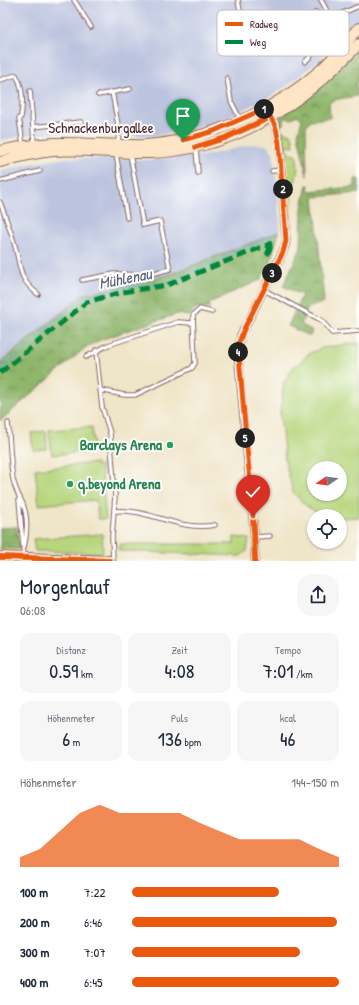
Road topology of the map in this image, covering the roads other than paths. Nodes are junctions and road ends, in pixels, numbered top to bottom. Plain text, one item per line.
1 (74, 0) edge
2 (238, 0) edge
3 (321, 0) edge
4 (359, 6) edge
5 (240, 10) edge
6 (326, 10) edge
7 (349, 10) edge
8 (91, 27) dead end
9 (359, 28) edge
10 (349, 40) edge
11 (359, 44) edge
12 (349, 54) edge
13 (311, 56) edge
14 (334, 56) edge
15 (347, 56) edge
16 (305, 62) dead end
17 (228, 78) dead end
18 (0, 80) edge
19 (130, 89) dead end
20 (30, 92) dead end
21 (112, 92) junction
22 (98, 95) dead end
23 (266, 108) junction
24 (271, 117) junction
25 (241, 120) junction
26 (81, 122) dead end
27 (33, 127) junction
28 (34, 144) junction
29 (23, 146) junction
30 (196, 147) junction
31 (117, 148) junction
32 (0, 151) edge
33 (130, 153) junction
34 (0, 162) edge
35 (282, 170) junction
36 (40, 171) dead end
37 (272, 171) dead end
38 (198, 173) dead end
39 (0, 181) edge
40 (0, 202) edge
41 (127, 218) dead end
42 (82, 280) dead end
43 (264, 290) junction
44 (38, 294) dead end
45 (212, 312) dead end
46 (192, 323) junction
47 (359, 331) edge
48 (96, 350) junction
49 (86, 357) dead end
50 (100, 390) junction
51 (8, 423) dead end
52 (115, 512) junction
53 (215, 525) dead end
54 (270, 536) dead end
55 (255, 537) junction
56 (24, 553) junction
57 (0, 557) edge
58 (111, 561) edge
59 (255, 561) edge

1 - 8 lane
2 - 5 lane
3 - 6 lane
4 - 7 lane
9 - 10 main road, Schnackenburgallee
11 - 12 main road, Schnackenburgallee
13 - 16 lane
14 - 23 main road, Schnackenburgallee
15 - 24 main road, Schnackenburgallee
17 - 25 lane
18 - 29 lane
19 - 21 lane
20 - 27 lane
21 - 22 lane
21 - 31 lane
23 - 24 street
23 - 25 main road, Schnackenburgallee
24 - 30 main road, Schnackenburgallee
24 - 35 street
25 - 31 main road, Schnackenburgallee
26 - 27 lane
27 - 28 lane
28 - 29 main road, Schnackenburgallee
28 - 31 main road, Schnackenburgallee
29 - 32 main road, Schnackenburgallee
30 - 33 main road, Schnackenburgallee
30 - 38 lane
31 - 33 main road, Schnackenburgallee
31 - 34 main road, Schnackenburgallee
31 - 41 lane
33 - 42 lane
35 - 37 lane
35 - 43 street
36 - 39 lane
40 - 44 lane
43 - 47 lane
43 - 55 street
45 - 46 lane
46 - 48 lane
46 - 50 lane
48 - 49 lane
48 - 50 lane
50 - 52 lane
51 - 56 lane
52 - 53 lane
52 - 58 lane
54 - 55 lane
55 - 59 street
56 - 57 main road
56 - 58 main road

